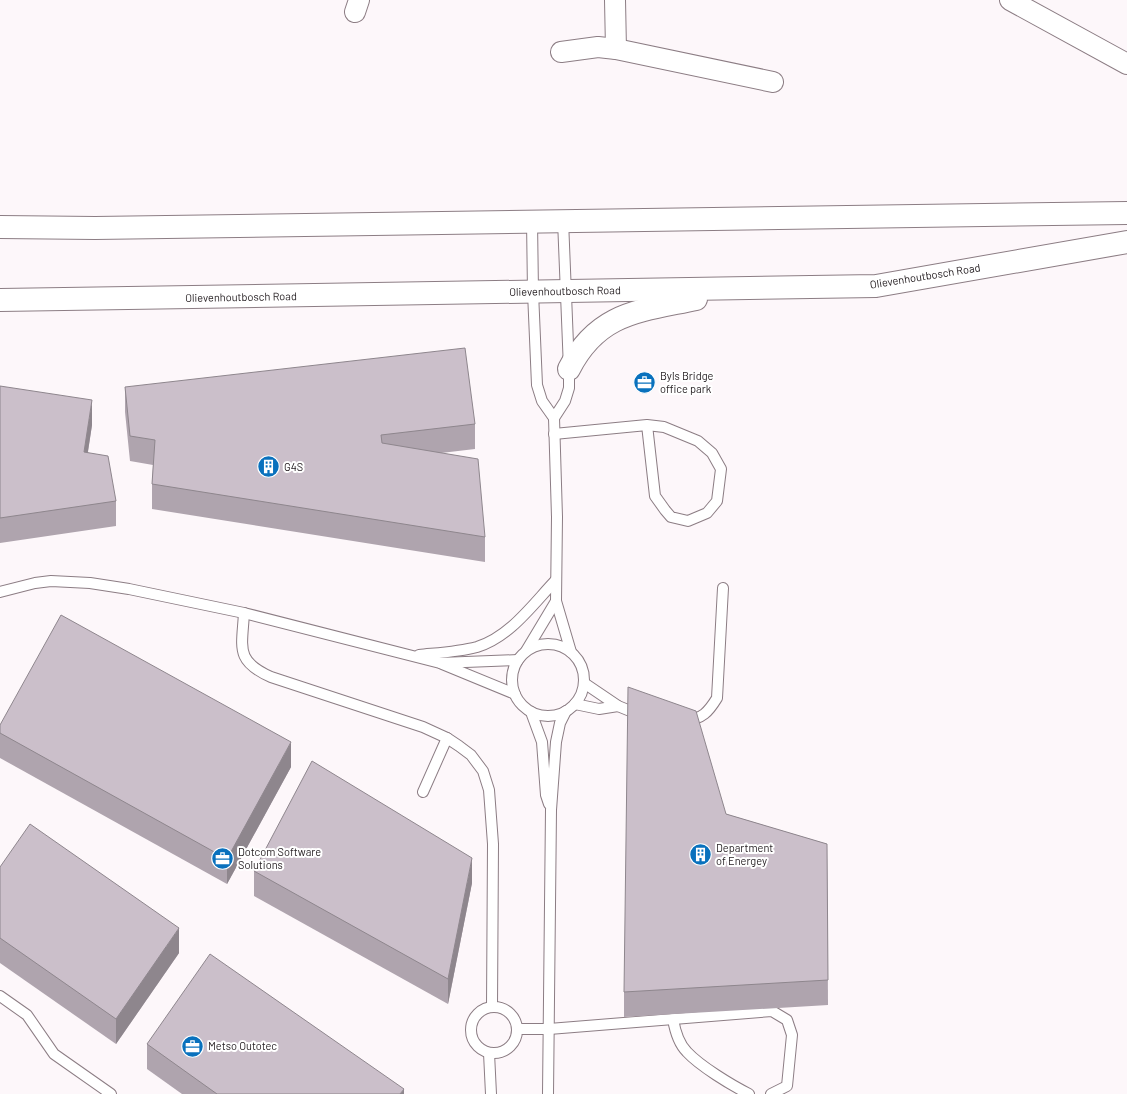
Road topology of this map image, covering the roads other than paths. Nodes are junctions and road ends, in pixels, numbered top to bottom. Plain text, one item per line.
1 (615, 0) edge
2 (1010, 0) edge
3 (616, 49) junction
4 (561, 52) dead end
5 (1127, 64) edge
6 (773, 82) dead end
7 (1127, 213) edge
8 (563, 220) junction
9 (532, 221) junction
10 (0, 227) edge
11 (1127, 242) edge
12 (744, 289) junction
13 (566, 291) junction
14 (533, 292) junction
15 (0, 300) edge
16 (569, 369) junction
17 (554, 418) junction
18 (647, 425) junction
19 (554, 434) junction
20 (556, 580) junction
21 (723, 588) dead end
22 (0, 592) edge
23 (556, 602) junction
24 (244, 613) junction
25 (526, 651) junction
26 (571, 652) junction
27 (413, 656) junction
28 (518, 660) junction
29 (440, 662) junction
30 (584, 683) junction
31 (515, 694) junction
32 (575, 704) junction
33 (618, 706) junction
34 (566, 711) junction
35 (531, 712) junction
36 (647, 716) edge
37 (676, 720) edge
38 (447, 738) junction
39 (423, 792) dead end
40 (551, 810) junction
41 (0, 996) edge
42 (492, 1006) junction
43 (673, 1018) junction
44 (518, 1029) junction
45 (549, 1030) junction
46 (489, 1053) junction
47 (111, 1094) edge
48 (491, 1094) edge
49 (548, 1094) edge
50 (749, 1094) edge
51 (771, 1094) edge

1 - 3 street
2 - 5 street
3 - 4 street
3 - 6 street
7 - 8 main road
8 - 9 main road
8 - 13 lane
9 - 10 main road
9 - 14 lane
11 - 12 main road, Olievenhoutbosch Road
12 - 13 main road, Olievenhoutbosch Road
12 - 16 main road
13 - 14 main road, Olievenhoutbosch Road
13 - 16 lane
14 - 15 main road, Olievenhoutbosch Road
14 - 17 lane
16 - 17 lane
17 - 19 lane
18 - 18 lane
18 - 19 lane
19 - 20 lane
20 - 23 lane
20 - 27 lane
21 - 37 lane
22 - 24 lane
23 - 25 lane
23 - 26 lane
24 - 27 lane
24 - 38 lane
25 - 26 lane
25 - 28 lane
26 - 30 lane
27 - 29 lane
28 - 29 lane
28 - 31 lane
29 - 31 lane
30 - 32 lane
30 - 33 lane
31 - 35 lane
32 - 33 lane
32 - 34 lane
33 - 36 lane
34 - 35 lane
34 - 40 lane
35 - 40 lane
38 - 39 lane
38 - 42 lane
40 - 45 lane
41 - 47 lane
42 - 44 lane
42 - 46 lane
43 - 45 lane
43 - 50 lane
43 - 51 lane
44 - 45 lane
44 - 46 lane
45 - 49 lane
46 - 48 lane

